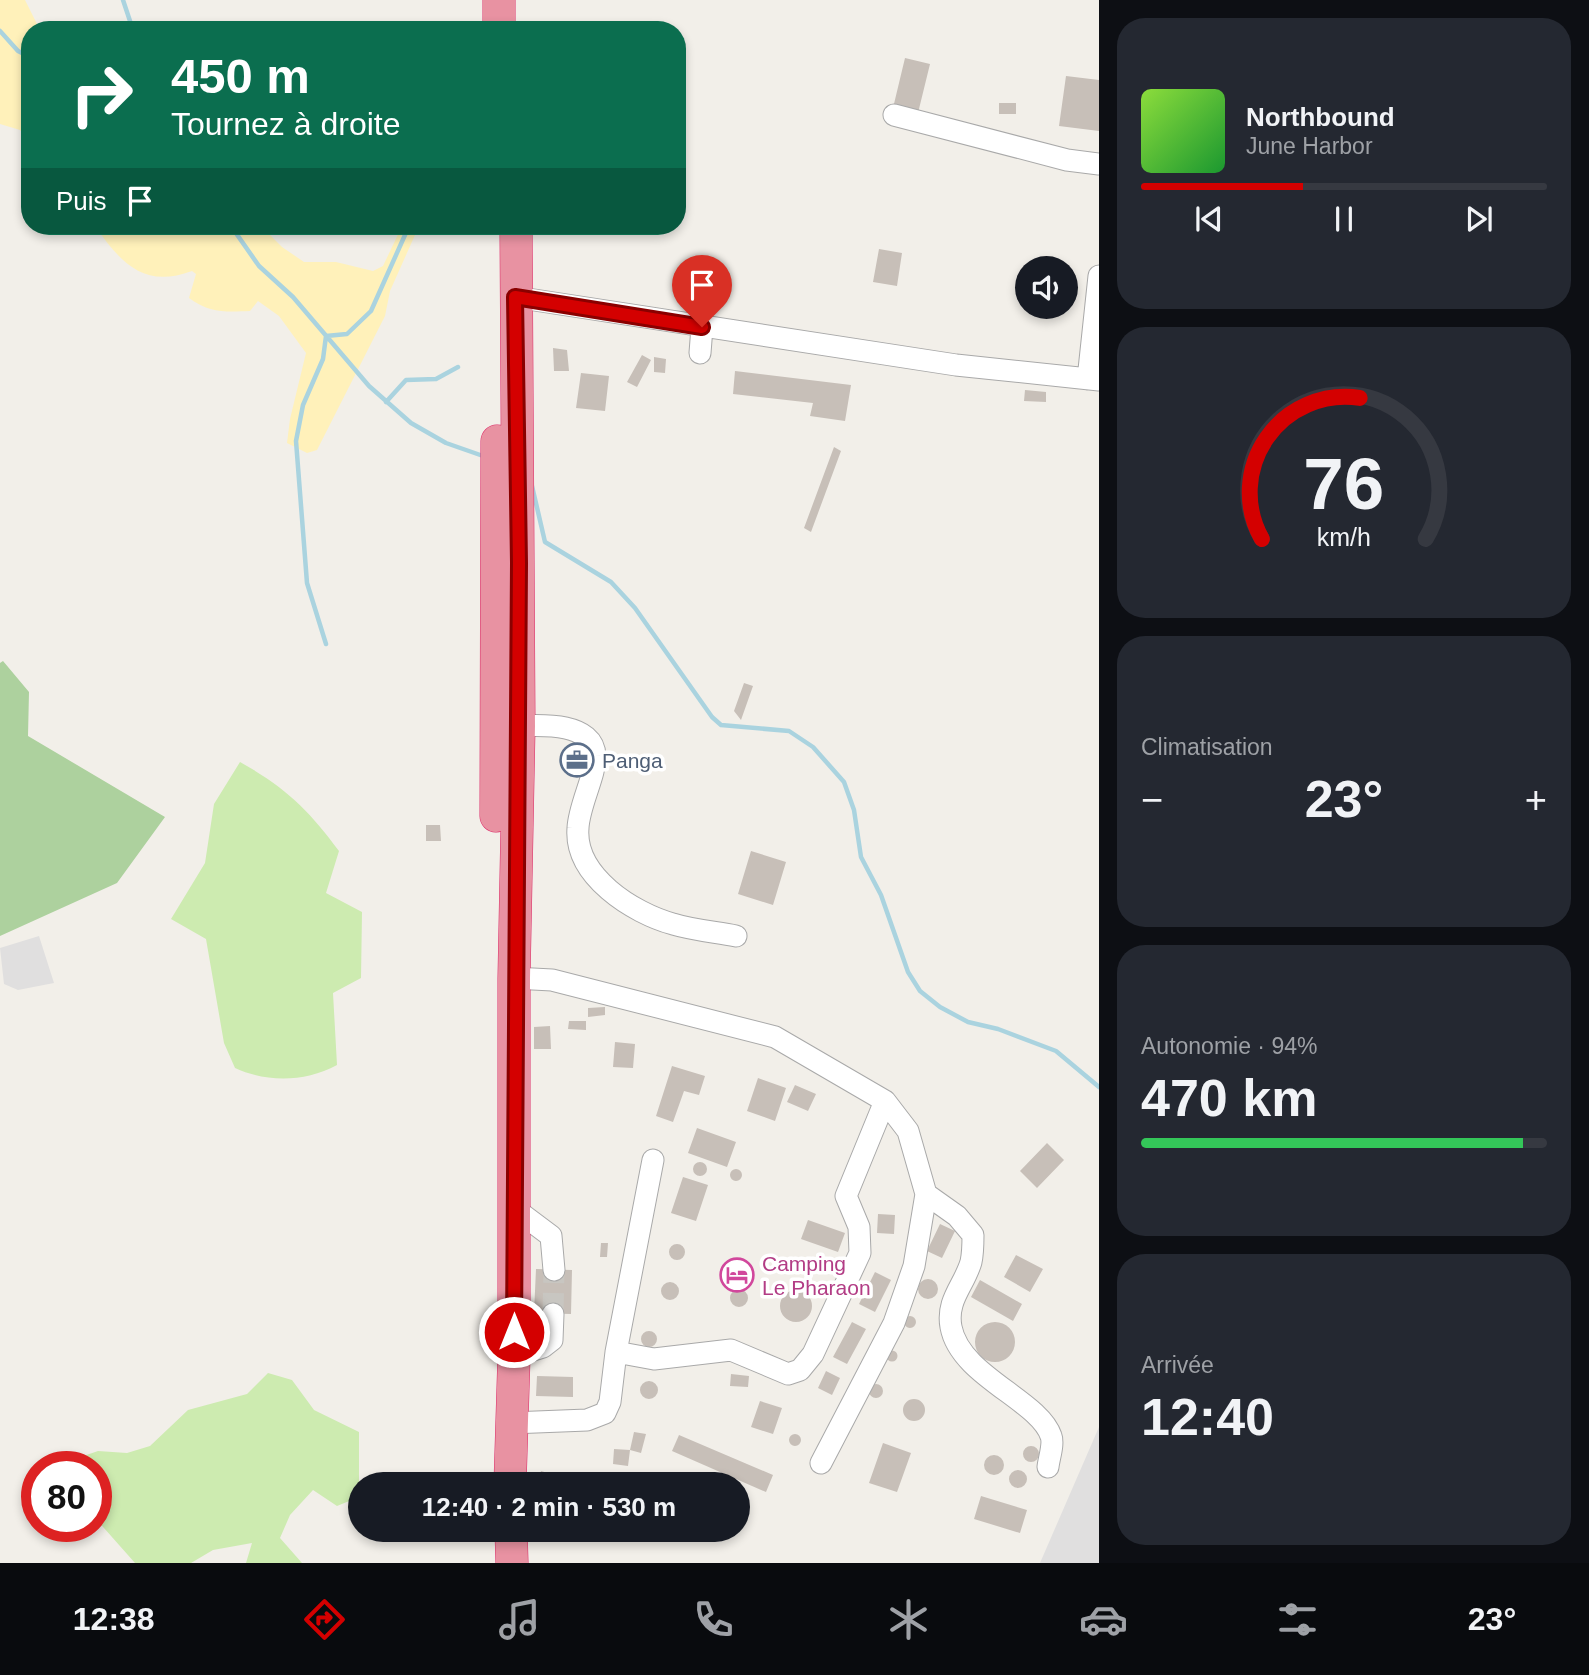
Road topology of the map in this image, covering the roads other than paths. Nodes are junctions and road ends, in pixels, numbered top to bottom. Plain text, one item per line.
1 (499, 0) edge
2 (519, 0) edge
3 (499, 21) edge
4 (519, 21) edge
5 (894, 115) dead end
6 (1099, 164) edge
7 (498, 235) edge
8 (516, 235) edge
9 (1099, 276) edge
10 (515, 297) junction
11 (702, 327) junction
12 (700, 353) dead end
13 (1093, 379) edge
14 (519, 726) junction
15 (736, 936) dead end
16 (514, 978) junction
17 (885, 1101) junction
18 (653, 1160) dead end
19 (926, 1194) junction
20 (515, 1209) junction
21 (554, 1270) tunnel mouth
22 (553, 1314) tunnel mouth
23 (616, 1352) junction
24 (514, 1356) junction
25 (511, 1423) junction
26 (821, 1463) dead end
27 (1048, 1467) dead end
28 (493, 1472) edge
29 (510, 1472) edge
30 (493, 1542) edge
31 (511, 1542) edge
32 (492, 1563) edge
33 (512, 1563) edge

1 - 3 highway
2 - 4 highway
5 - 6 street
7 - 28 highway
8 - 10 highway
9 - 13 street
10 - 11 street
10 - 14 highway
11 - 12 street
11 - 13 street
14 - 15 street
14 - 16 highway
16 - 17 street
16 - 20 highway
17 - 19 street
17 - 23 street
18 - 23 street
19 - 26 street
19 - 27 street
20 - 21 street
20 - 24 highway
22 - 24 street
23 - 25 street
24 - 25 highway
25 - 29 highway
30 - 32 highway
31 - 33 highway

